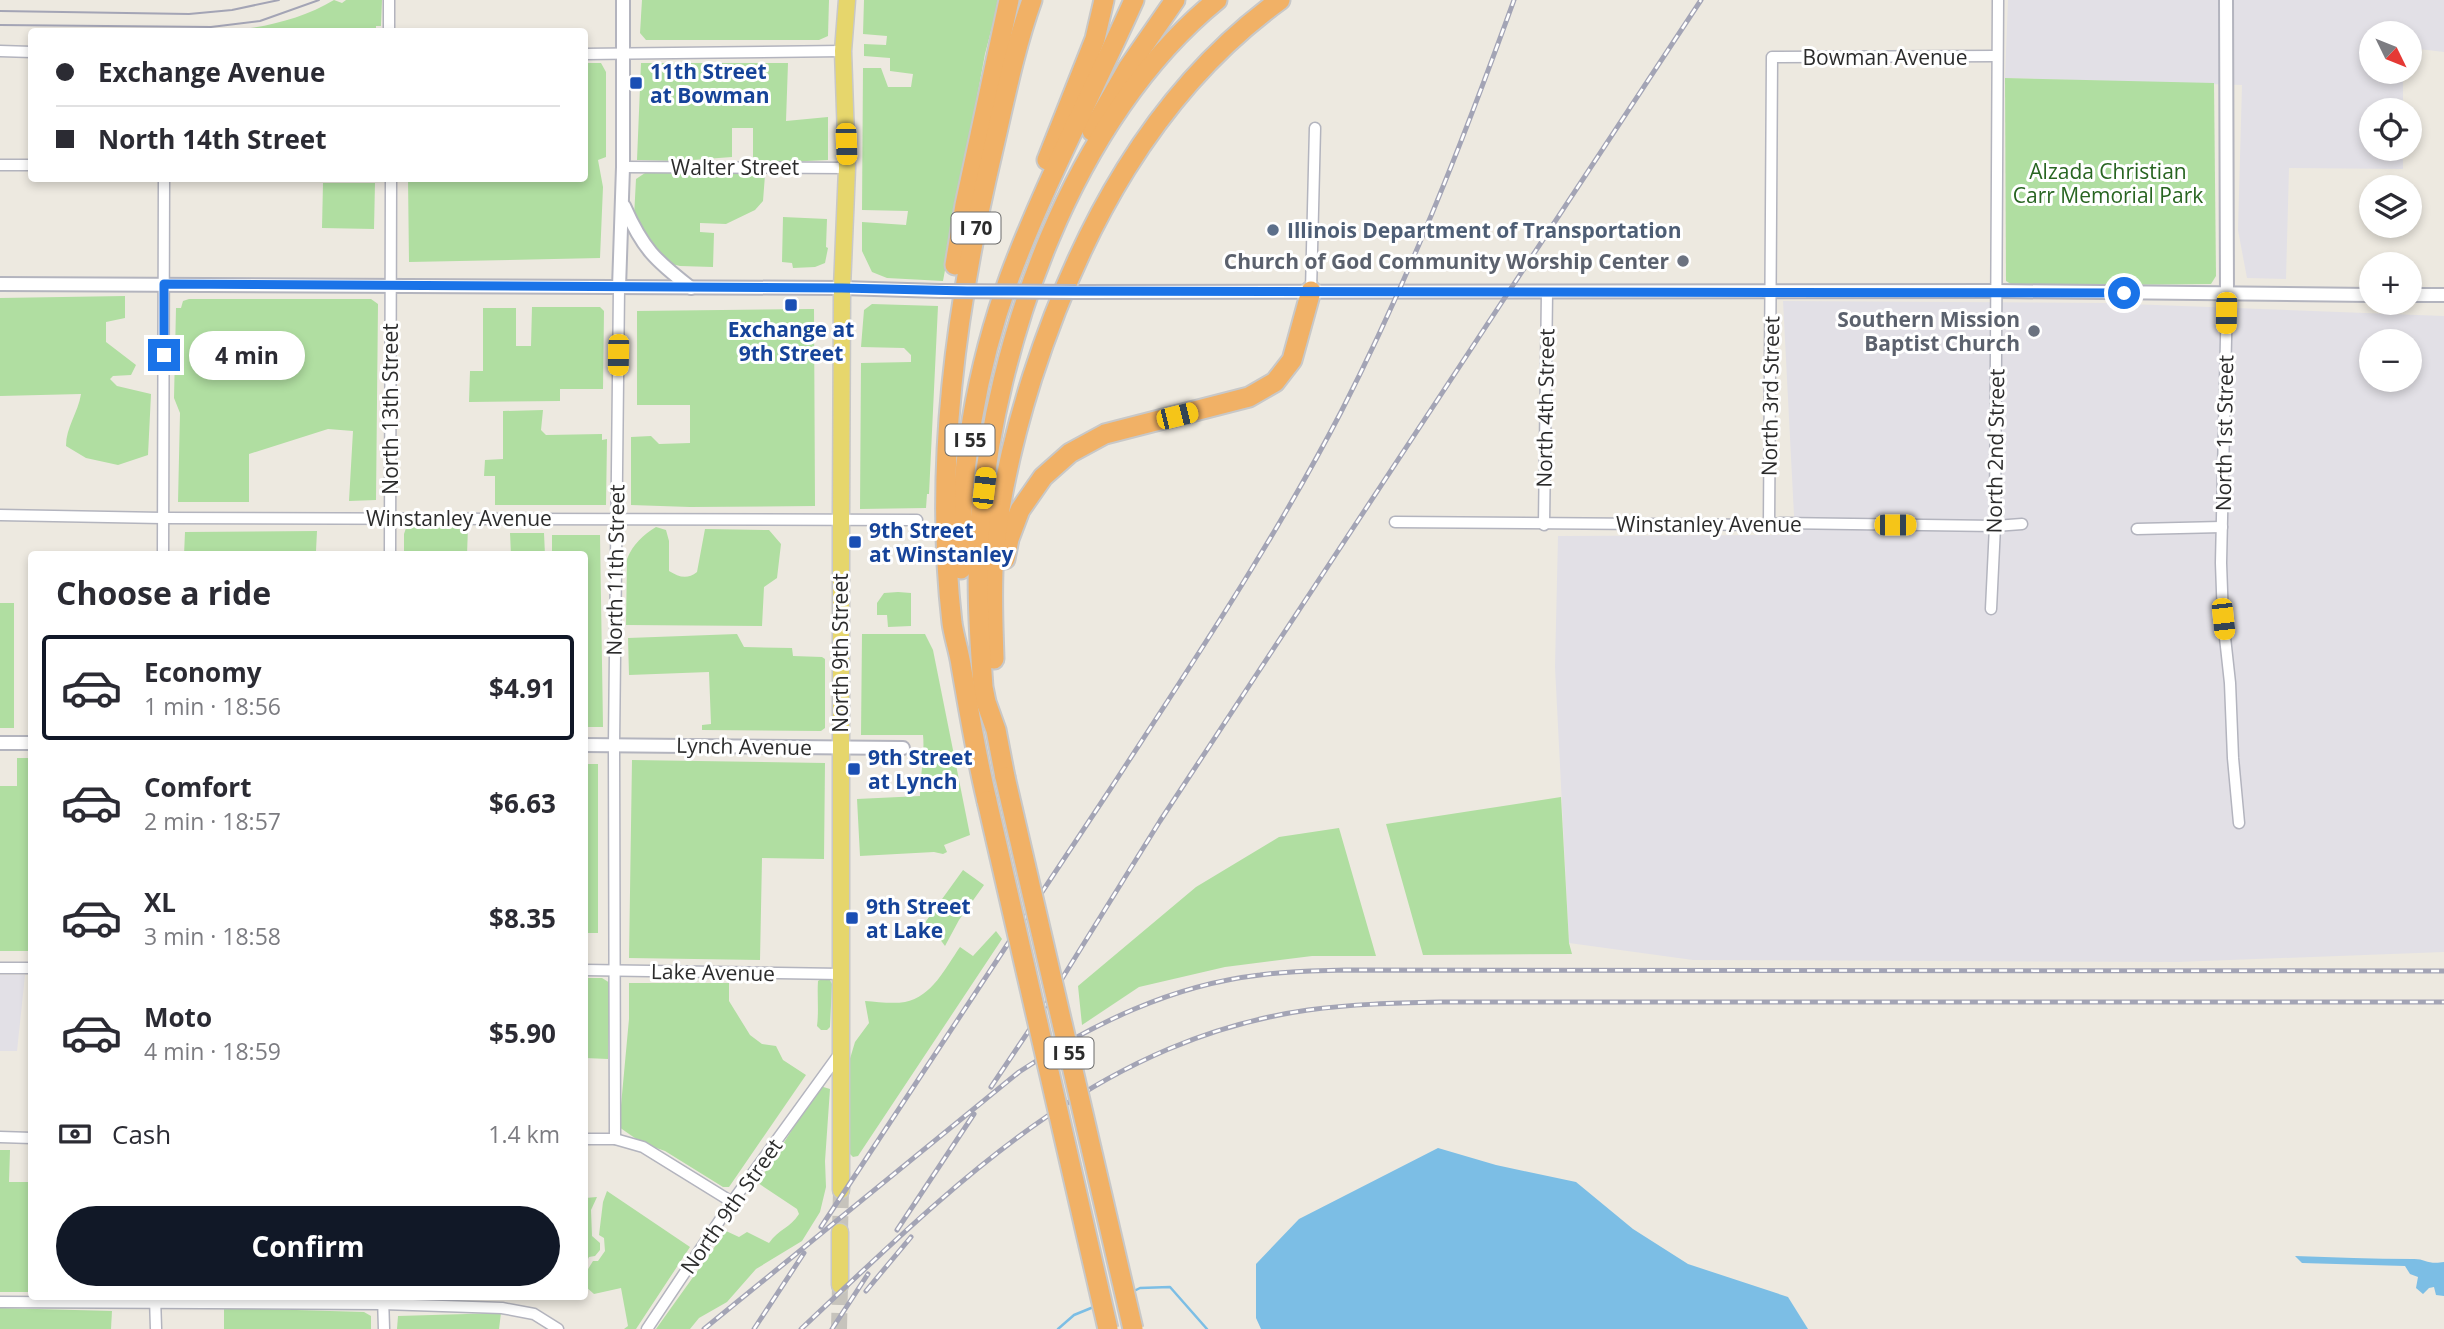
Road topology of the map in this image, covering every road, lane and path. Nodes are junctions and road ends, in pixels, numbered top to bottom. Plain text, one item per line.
1 (389, 0) edge
2 (623, 0) edge
3 (847, 0) edge
4 (1009, 0) edge
5 (1032, 0) edge
6 (1104, 0) edge
7 (1134, 0) edge
8 (1175, 0) edge
9 (1217, 0) edge
10 (1280, 0) edge
11 (1998, 0) edge
12 (2225, 0) edge
13 (389, 28) edge
14 (0, 51) edge
15 (843, 51) junction
16 (28, 52) edge
17 (588, 54) edge
18 (623, 54) junction
19 (1997, 56) junction
20 (1772, 57) joint
21 (1315, 128) dead end
22 (0, 165) edge
23 (28, 165) edge
24 (623, 167) junction
25 (847, 168) junction
26 (164, 182) edge
27 (391, 182) edge
28 (622, 203) junction
29 (1029, 228) junction
30 (0, 284) edge
31 (164, 284) junction
32 (390, 285) junction
33 (619, 288) junction
34 (692, 288) junction
35 (842, 288) junction
36 (1311, 291) junction
37 (1997, 291) junction
38 (1547, 292) junction
39 (1771, 292) junction
40 (2227, 294) junction
41 (2359, 295) edge
42 (2422, 295) edge
43 (2444, 295) edge
44 (1023, 310) junction
45 (948, 461) junction
46 (0, 515) edge
47 (391, 518) junction
48 (162, 519) junction
49 (616, 519) junction
50 (841, 520) junction
51 (917, 520) dead end
52 (1395, 522) dead end
53 (2022, 524) dead end
54 (1544, 525) junction
55 (1769, 525) junction
56 (1995, 526) junction
57 (2222, 527) junction
58 (2137, 529) dead end
59 (163, 551) edge
60 (390, 551) edge
61 (1991, 609) dead end
62 (992, 617) junction
63 (961, 661) junction
64 (996, 730) junction
65 (0, 743) edge
66 (28, 743) edge
67 (588, 745) edge
68 (614, 745) junction
69 (840, 747) junction
70 (903, 748) dead end
71 (2239, 823) dead end
72 (0, 968) edge
73 (28, 968) edge
74 (588, 970) edge
75 (614, 971) junction
76 (841, 974) junction
77 (840, 1052) junction
78 (0, 1138) edge
79 (28, 1138) edge
80 (588, 1139) edge
81 (615, 1139) junction
82 (841, 1190) tunnel mouth
83 (732, 1202) junction
84 (840, 1232) tunnel mouth
85 (840, 1285) tunnel mouth
86 (155, 1300) edge
87 (383, 1300) edge
88 (0, 1303) edge
89 (156, 1329) edge
90 (384, 1329) edge
91 (558, 1329) edge
92 (647, 1329) edge
93 (1108, 1329) edge
94 (1133, 1329) edge

1 - 13 street
2 - 18 street, North 11th Street
3 - 15 main road, North 9th Street
4 - 45 highway
5 - 45 highway, I 70
6 - 29 highway
7 - 29 highway, I 55
8 - 44 highway
9 - 44 highway, I 55
10 - 62 highway
11 - 19 street, North 2nd Street
12 - 40 street, North 1st Street
14 - 16 street
15 - 18 street
15 - 25 main road, North 9th Street
17 - 18 street
18 - 24 street, North 11th Street
19 - 20 street, Bowman Avenue
19 - 37 street, North 2nd Street
20 - 39 street, North 3rd Street
21 - 36 street
22 - 23 street
24 - 25 street, Walter Street
24 - 28 street, North 11th Street
25 - 35 main road, North 9th Street
26 - 31 street
27 - 32 street, North 13th Street
28 - 33 street, North 11th Street
28 - 34 street
29 - 63 highway, I 55
30 - 31 street
31 - 32 street
31 - 48 street
32 - 33 street
32 - 47 street, North 13th Street
33 - 34 street
33 - 49 street, North 11th Street
34 - 35 street
35 - 36 street, bridge
35 - 50 main road, North 9th Street
36 - 38 street
36 - 62 highway
37 - 39 street
37 - 40 street
37 - 56 street, North 2nd Street
38 - 39 street
38 - 54 street, North 4th Street
39 - 55 street, North 3rd Street
40 - 41 street
40 - 57 street, North 1st Street
42 - 43 street
44 - 64 highway, I 55
45 - 63 highway, I 70
46 - 48 street, Winstanley Avenue
47 - 48 street, Winstanley Avenue
47 - 49 street, Winstanley Avenue
47 - 60 street, North 13th Street
48 - 59 street
49 - 50 street, Winstanley Avenue
49 - 68 street, North 11th Street
50 - 51 street, Winstanley Avenue
50 - 69 main road, North 9th Street
52 - 54 street, Winstanley Avenue
53 - 56 street, Winstanley Avenue
54 - 55 street, Winstanley Avenue
55 - 56 street, Winstanley Avenue
56 - 61 street, North 2nd Street
57 - 58 street
57 - 71 street, North 1st Street
62 - 64 highway
63 - 93 highway, I 55, bridge
64 - 94 highway, I 55, bridge
65 - 66 street
67 - 68 street, Lynch Avenue
68 - 69 street, Lynch Avenue
68 - 75 street, North 11th Street
69 - 70 street, Lynch Avenue
69 - 76 main road, North 9th Street
72 - 73 street
74 - 75 street, Lake Avenue
75 - 76 street, Lake Avenue
75 - 81 street, North 11th Street
76 - 77 main road, North 9th Street
77 - 82 main road
77 - 83 street, North 9th Street
78 - 79 street
80 - 81 street
81 - 83 street
83 - 92 street, North 9th Street
84 - 85 main road
86 - 87 street
86 - 88 street
86 - 89 street
87 - 90 street
87 - 91 street

